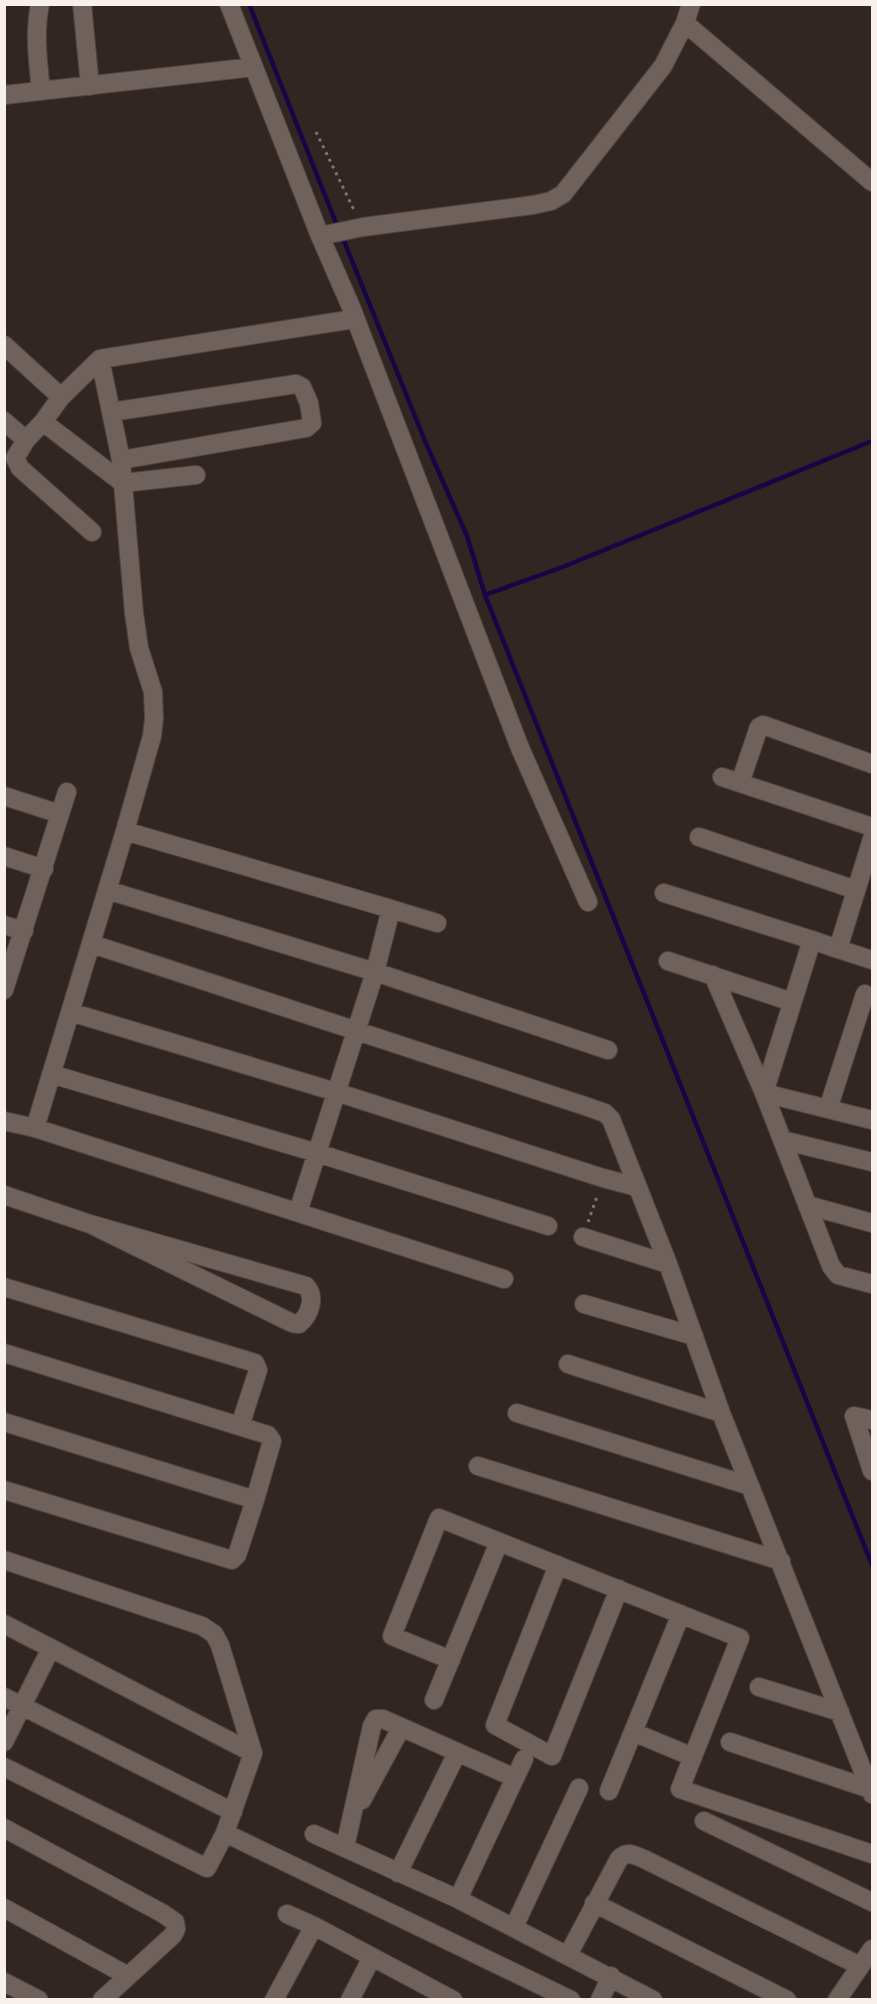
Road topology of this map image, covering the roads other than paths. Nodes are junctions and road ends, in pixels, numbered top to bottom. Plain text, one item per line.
1 (40, 4) edge
2 (82, 4) edge
3 (229, 4) edge
4 (691, 4) edge
5 (686, 23) junction
6 (254, 68) junction
7 (90, 86) junction
8 (40, 91) junction
9 (4, 94) edge
10 (872, 180) edge
11 (324, 236) junction
12 (354, 319) junction
13 (4, 345) edge
14 (100, 359) junction
15 (61, 397) junction
16 (111, 412) junction
17 (4, 421) edge
18 (43, 422) junction
19 (26, 440) junction
20 (121, 460) junction
21 (196, 475) dead end
22 (123, 483) junction
23 (92, 532) dead end
24 (873, 764) edge
25 (67, 792) dead end
26 (4, 796) edge
27 (60, 814) junction
28 (873, 827) edge
29 (125, 831) junction
30 (699, 837) dead end
31 (873, 839) edge
32 (4, 856) edge
33 (44, 868) junction
34 (107, 890) junction
35 (856, 890) junction
36 (664, 892) dead end
37 (588, 902) dead end
38 (391, 909) junction
39 (437, 923) dead end
40 (4, 925) edge
41 (24, 931) junction
42 (812, 940) junction
43 (92, 944) junction
44 (838, 949) junction
45 (873, 960) edge
46 (668, 961) dead end
47 (375, 972) junction
48 (713, 975) junction
49 (4, 990) edge
50 (865, 994) dead end
51 (792, 1002) junction
52 (70, 1012) junction
53 (356, 1032) junction
54 (608, 1050) dead end
55 (51, 1074) junction
56 (336, 1092) junction
57 (764, 1093) junction
58 (828, 1109) junction
59 (873, 1120) edge
60 (6, 1126) edge
61 (35, 1128) junction
62 (782, 1140) junction
63 (317, 1153) junction
64 (873, 1162) edge
65 (637, 1187) junction
66 (4, 1195) edge
67 (807, 1205) junction
68 (298, 1212) junction
69 (873, 1223) edge
70 (90, 1224) junction
71 (548, 1226) dead end
72 (583, 1237) road end
73 (668, 1264) junction
74 (504, 1279) dead end
75 (873, 1284) edge
76 (4, 1287) edge
77 (584, 1304) dead end
78 (694, 1336) junction
79 (4, 1353) edge
80 (568, 1364) dead end
81 (517, 1413) dead end
82 (721, 1413) junction
83 (873, 1420) edge
84 (4, 1422) edge
85 (240, 1426) junction
86 (478, 1466) dead end
87 (873, 1471) edge
88 (750, 1486) junction
89 (4, 1490) edge
90 (255, 1500) junction
91 (499, 1542) junction
92 (4, 1560) edge
93 (781, 1561) junction
94 (558, 1565) junction
95 (619, 1590) junction
96 (681, 1614) junction
97 (4, 1624) edge
98 (51, 1648) junction
99 (451, 1660) junction
100 (759, 1687) dead end
101 (4, 1697) edge
102 (434, 1700) dead end
103 (23, 1707) junction
104 (840, 1712) junction
105 (401, 1728) junction
106 (633, 1732) junction
107 (4, 1742) edge
108 (730, 1742) dead end
109 (254, 1753) junction
110 (457, 1753) junction
111 (693, 1756) junction
112 (524, 1759) dead end
113 (4, 1767) edge
114 (515, 1778) junction
115 (579, 1788) dead end
116 (609, 1791) dead end
117 (871, 1792) edge
118 (233, 1812) junction
119 (352, 1820) junction
120 (704, 1821) dead end
121 (4, 1828) edge
122 (225, 1833) junction
123 (314, 1834) dead end
124 (345, 1847) junction
125 (873, 1854) edge
126 (398, 1873) junction
127 (458, 1899) junction
128 (873, 1902) edge
129 (594, 1903) junction
130 (4, 1908) edge
131 (287, 1914) dead end
132 (314, 1926) junction
133 (514, 1927) junction
134 (873, 1949) edge
135 (568, 1955) junction
136 (372, 1957) junction
137 (860, 1966) junction
138 (128, 1976) junction
139 (611, 1976) junction
140 (9, 1985) edge
141 (39, 2000) edge
142 (102, 2000) edge
143 (274, 2000) edge
144 (350, 2000) edge
145 (453, 2000) edge
146 (571, 2000) edge
147 (600, 2000) edge
148 (653, 2000) edge
149 (787, 2000) edge
150 (837, 2000) edge

1 - 8 street
2 - 7 street
3 - 6 street
4 - 5 street
5 - 10 street
5 - 11 street
6 - 7 street
6 - 11 street
7 - 8 street
8 - 9 street
11 - 12 street
12 - 14 street
12 - 37 street
13 - 15 street
14 - 15 street
14 - 16 street
15 - 18 street
16 - 20 street
16 - 20 street
17 - 19 street
18 - 19 street
18 - 22 street
19 - 23 street
20 - 22 street
21 - 22 street
22 - 29 street
24 - 28 street
25 - 27 street
26 - 27 street
27 - 33 street
29 - 34 street
29 - 38 street
30 - 35 street
31 - 35 street
32 - 33 street
33 - 41 street
34 - 43 street
34 - 47 street
35 - 44 street
36 - 42 street
38 - 39 street
38 - 47 street
40 - 41 street
41 - 49 street
42 - 44 street
42 - 51 street
43 - 52 street
43 - 53 street
44 - 45 street
46 - 48 street
47 - 53 street
47 - 54 street
48 - 51 street
48 - 57 street
50 - 58 street
51 - 57 street
52 - 55 street
52 - 56 street
53 - 56 street
53 - 65 street
55 - 61 street
55 - 63 street
56 - 63 street
56 - 65 street
57 - 58 street
57 - 62 street
58 - 59 street
60 - 61 street
61 - 68 street
62 - 64 street
62 - 67 street
63 - 68 street
63 - 71 street
65 - 73 street
66 - 70 street
67 - 69 street
67 - 75 street
68 - 74 street
70 - 70 street
72 - 73 street
73 - 78 street
76 - 85 street
77 - 78 street
78 - 82 street
79 - 85 street
80 - 82 street
81 - 88 street
82 - 88 street
83 - 87 street
84 - 90 street
85 - 90 street
86 - 93 street
88 - 93 street
89 - 90 street
91 - 94 street
91 - 99 street
91 - 99 street
92 - 109 street
93 - 104 street
94 - 95 street
94 - 95 street
95 - 96 street
96 - 106 street
96 - 111 street
97 - 98 street
98 - 103 street
98 - 109 street
99 - 102 street
100 - 104 street
101 - 103 street
103 - 107 street
103 - 118 street
104 - 117 street
105 - 110 street
105 - 119 street
105 - 119 street
106 - 111 street
106 - 116 street
108 - 117 street
109 - 118 street
110 - 114 street
110 - 126 street
111 - 125 street
112 - 114 street
113 - 122 street
114 - 127 street
115 - 133 street
118 - 122 street
119 - 124 street
120 - 128 street
121 - 138 street
122 - 146 street
123 - 124 street
124 - 126 street
126 - 127 street
127 - 133 street
129 - 135 street
129 - 137 street
129 - 149 street
130 - 138 street
131 - 132 street
132 - 136 street
132 - 143 street
133 - 135 street
134 - 137 street
135 - 139 street
136 - 144 street
136 - 145 street
137 - 150 street
138 - 142 street
139 - 147 street
139 - 148 street
140 - 141 street

